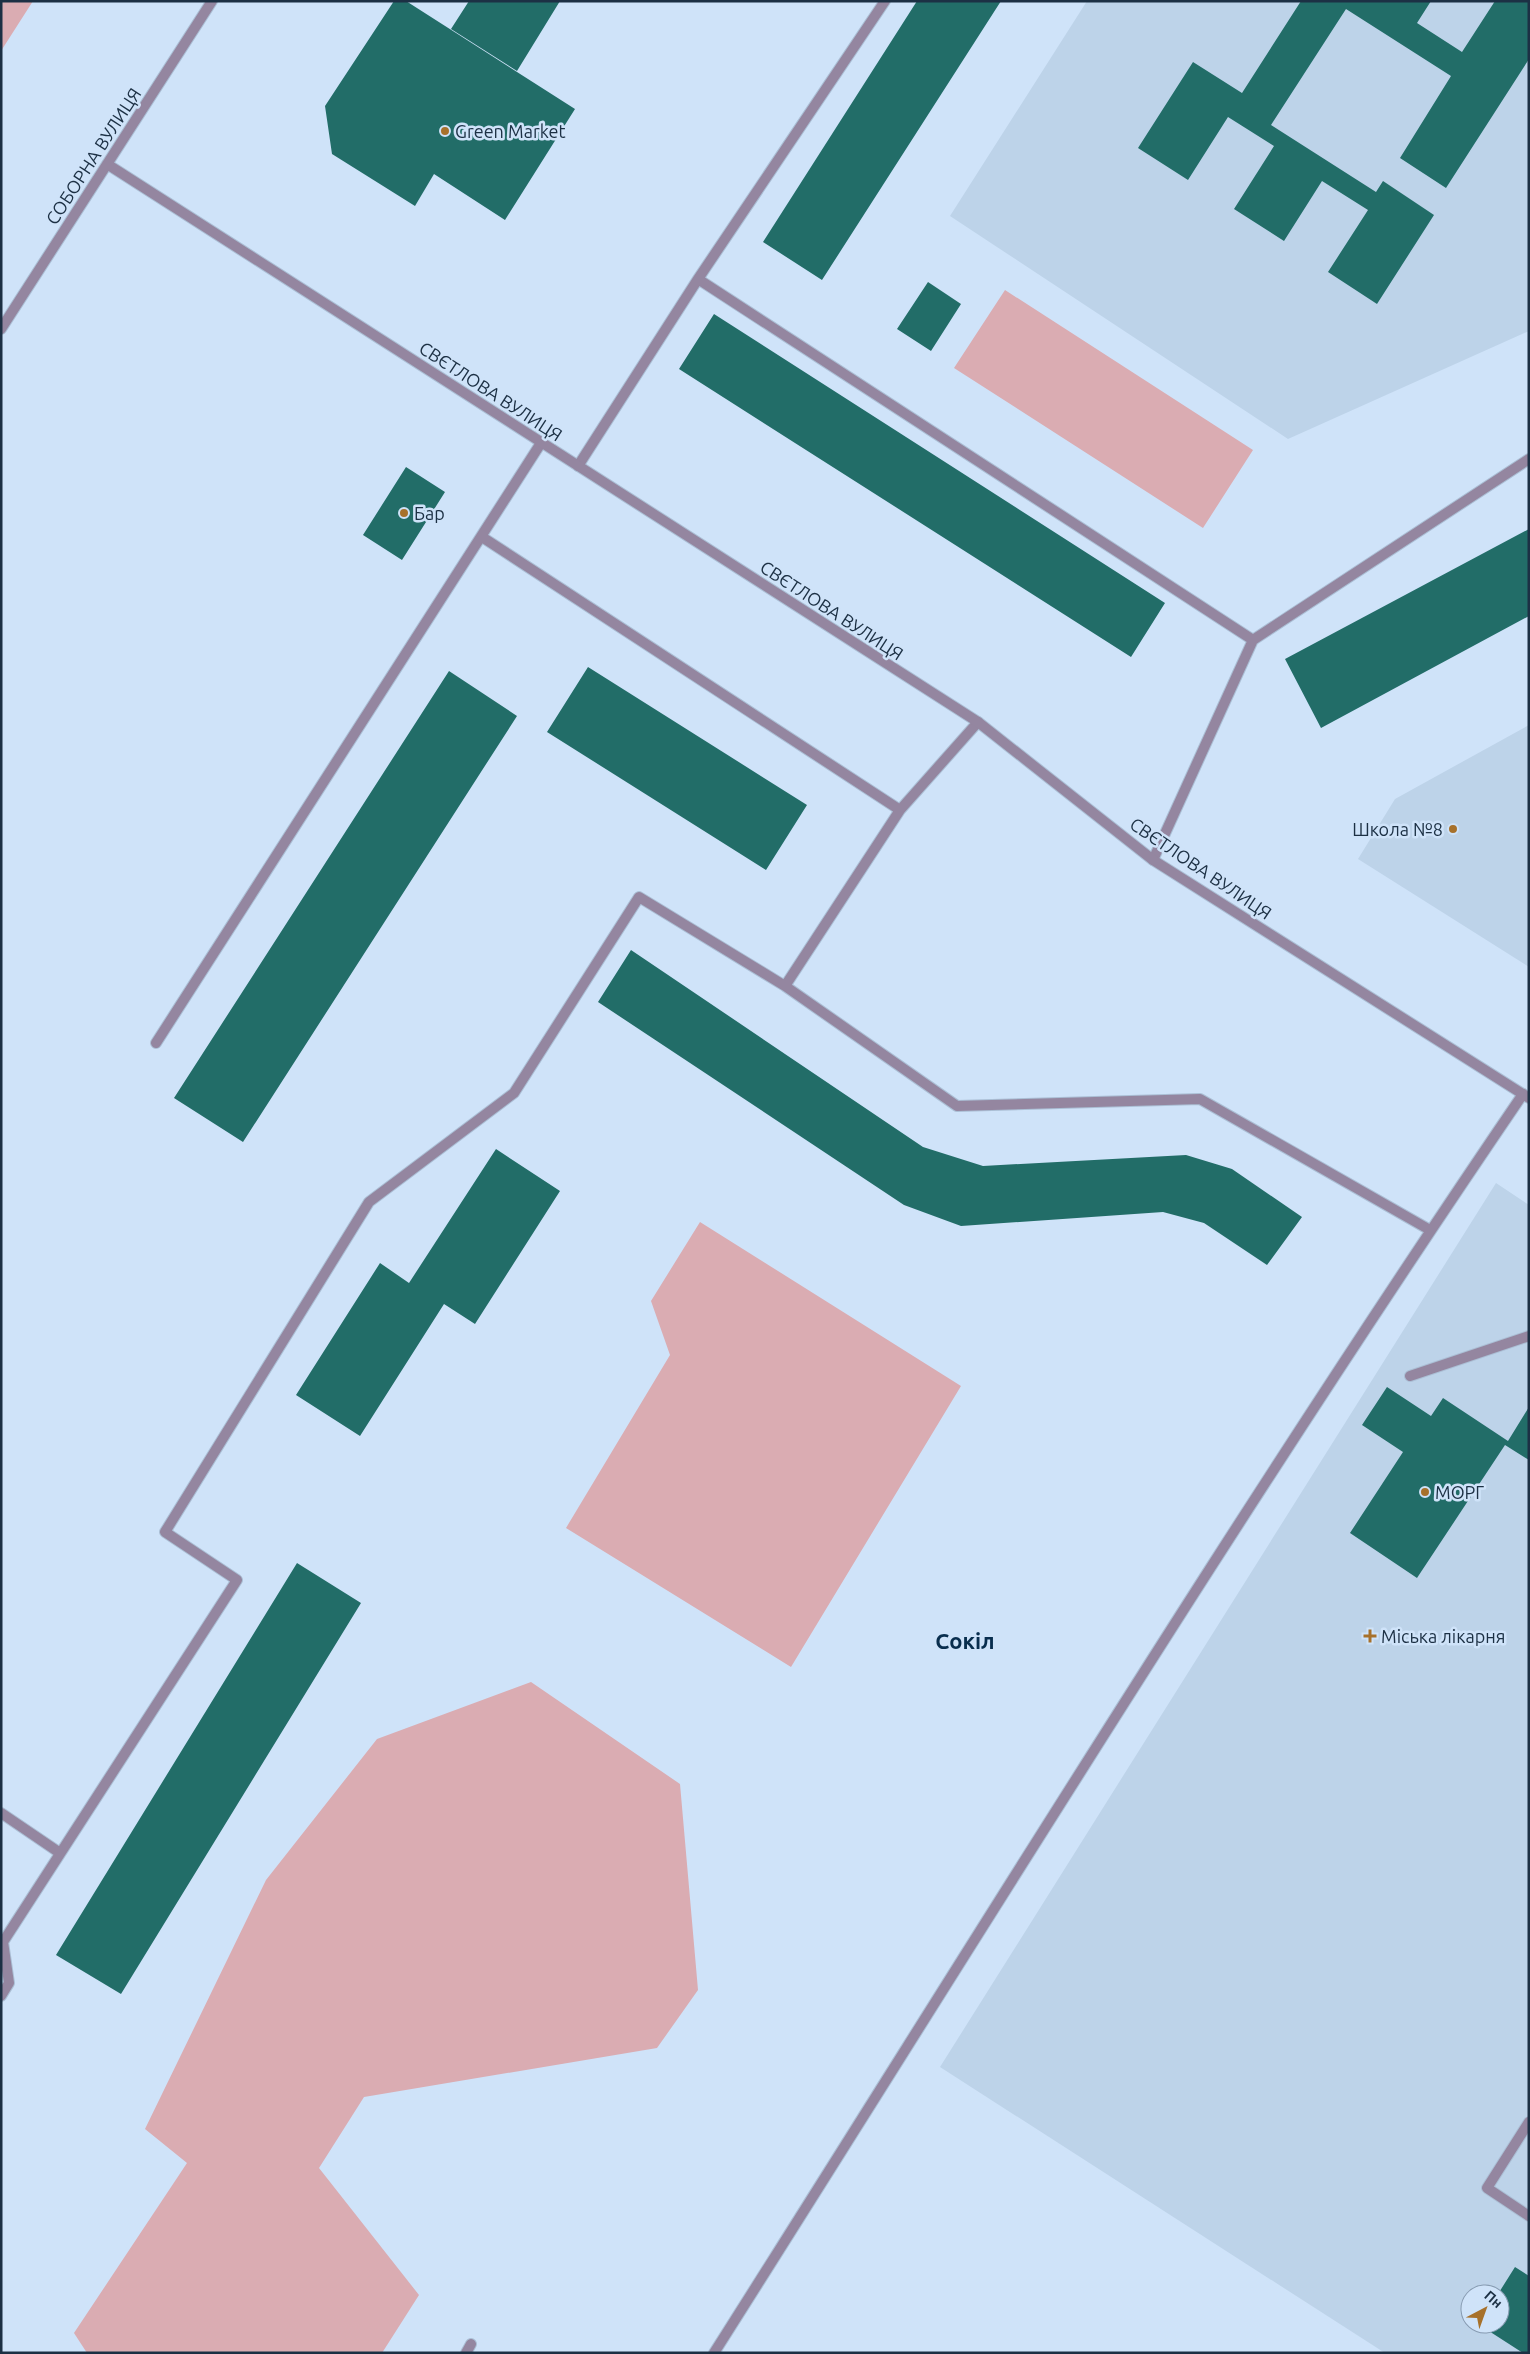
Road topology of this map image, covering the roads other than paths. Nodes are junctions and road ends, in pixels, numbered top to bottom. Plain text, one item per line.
1 (212, 1) edge
2 (885, 1) edge
3 (107, 164) junction
4 (698, 279) junction
5 (1, 329) edge
6 (541, 443) junction
7 (1529, 459) edge
8 (578, 466) junction
9 (482, 537) junction
10 (1253, 640) junction
11 (978, 722) junction
12 (900, 810) junction
13 (1153, 860) junction
14 (785, 986) junction
15 (156, 1043) dead end
16 (1526, 1096) edge
17 (1430, 1230) junction
18 (1529, 1336) edge
19 (1410, 1376) dead end
20 (1, 1813) edge
21 (60, 1853) junction
22 (1, 1996) edge
23 (1529, 2122) edge
24 (1529, 2216) edge
25 (714, 2353) edge

1 - 3 street, СОБОРНА ВУЛИЦЯ
2 - 4 street
3 - 5 street, СОБОРНА ВУЛИЦЯ
3 - 6 street, СВЄТЛОВА ВУЛИЦЯ
4 - 8 street
4 - 10 street
6 - 8 street, СВЄТЛОВА ВУЛИЦЯ
6 - 9 street
7 - 10 street
8 - 11 street, СВЄТЛОВА ВУЛИЦЯ
9 - 12 street
9 - 15 street
10 - 13 street
11 - 12 street
11 - 13 street, СВЄТЛОВА ВУЛИЦЯ
12 - 14 street
13 - 16 street, СВЄТЛОВА ВУЛИЦЯ
14 - 17 street
14 - 21 street
16 - 17 street
17 - 25 street
18 - 19 street
20 - 21 street
21 - 22 street
23 - 24 street

